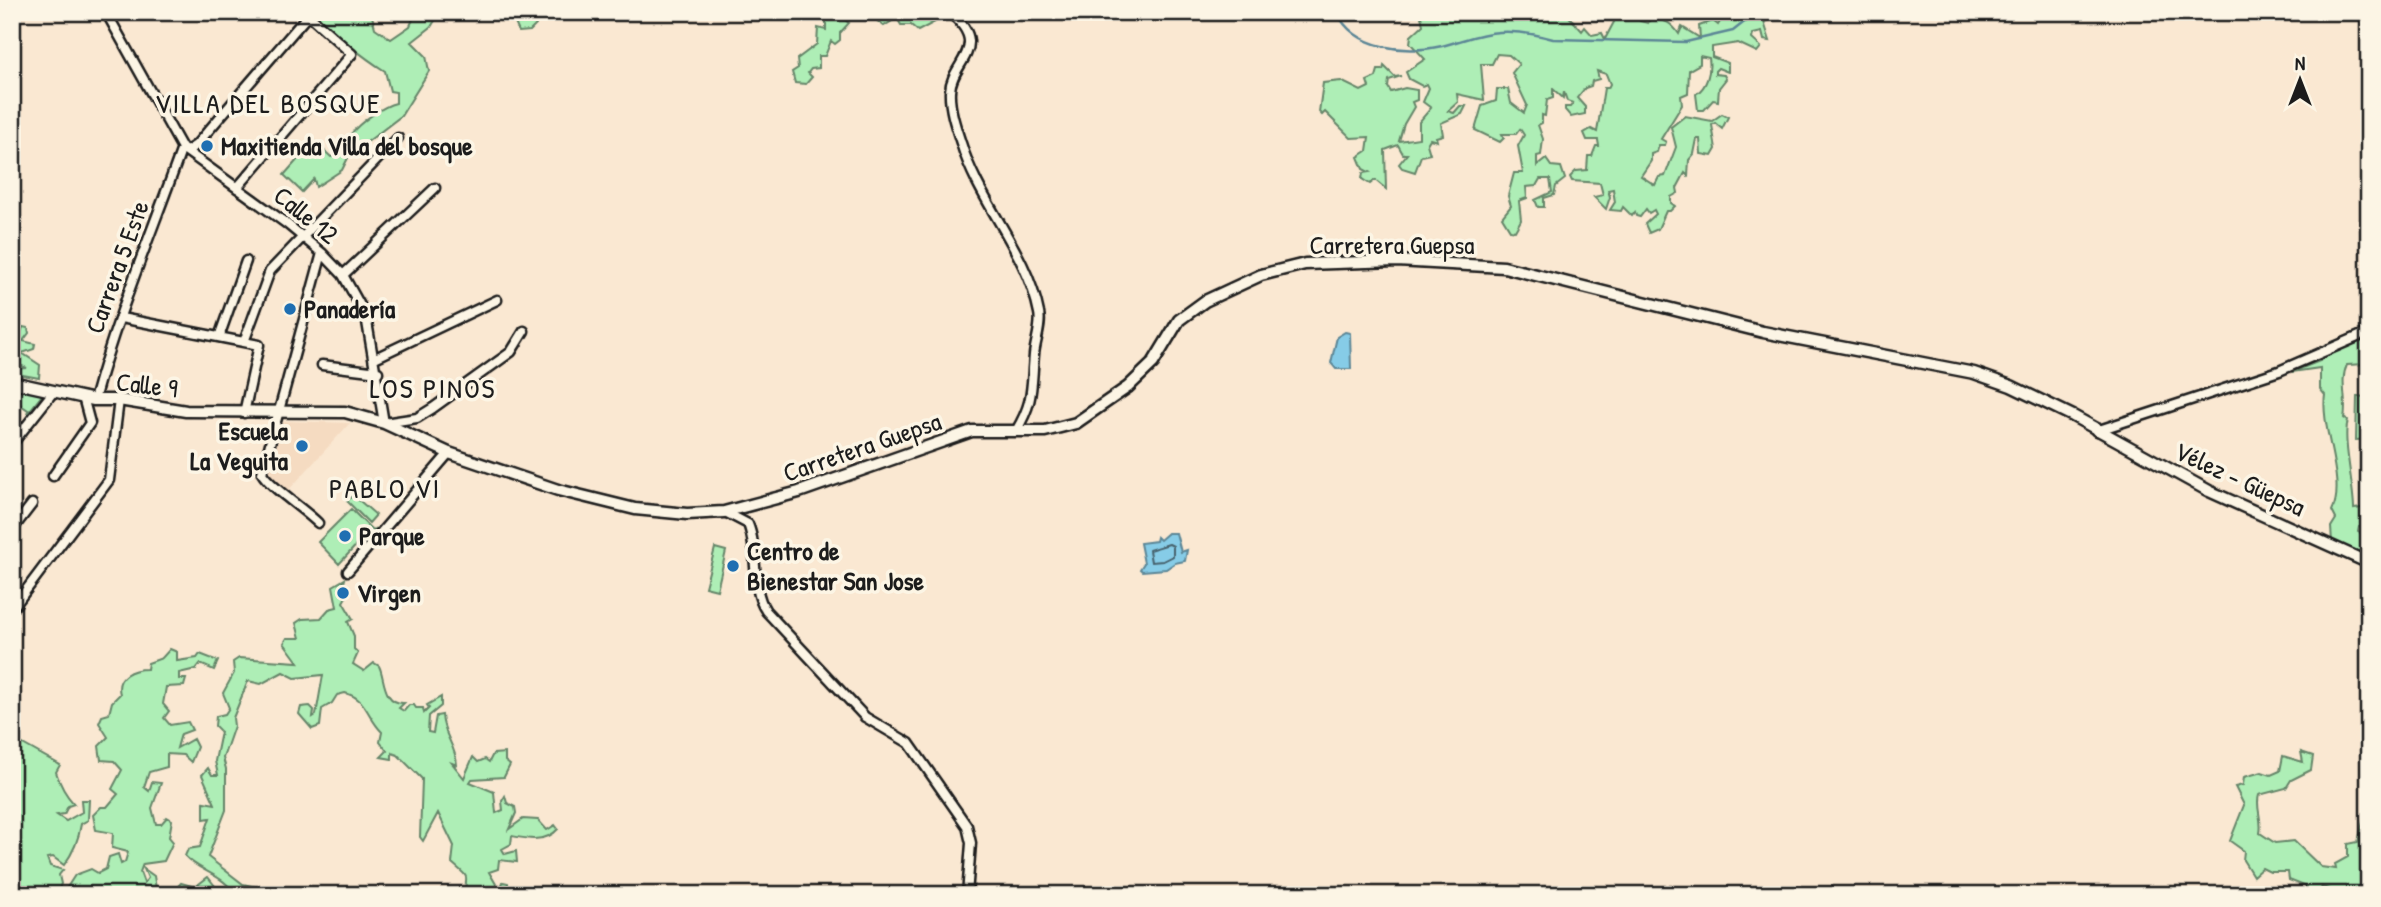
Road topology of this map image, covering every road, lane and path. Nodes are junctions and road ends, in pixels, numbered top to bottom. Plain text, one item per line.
1 (106, 12) edge
2 (949, 12) edge
3 (306, 14) edge
4 (398, 138) dead end
5 (184, 150) junction
6 (237, 188) junction
7 (435, 188) dead end
8 (304, 238) junction
9 (322, 253) junction
10 (246, 261) dead end
11 (343, 275) junction
12 (497, 300) dead end
13 (121, 317) junction
14 (524, 331) dead end
15 (2369, 331) edge
16 (219, 337) junction
17 (244, 342) junction
18 (376, 358) junction
19 (322, 365) dead end
20 (378, 372) junction
21 (12, 382) edge
22 (54, 391) junction
23 (88, 399) junction
24 (119, 400) junction
25 (278, 412) junction
26 (244, 413) junction
27 (384, 423) junction
28 (1016, 431) junction
29 (2096, 431) junction
30 (12, 444) edge
31 (449, 453) junction
32 (53, 476) dead end
33 (32, 504) dead end
34 (724, 512) junction
35 (318, 523) dead end
36 (12, 530) edge
37 (2369, 563) edge
38 (348, 571) dead end
39 (12, 609) edge
40 (967, 895) edge

1 - 5 street, Calle 12
2 - 28 street
3 - 5 street, Carrera 5 Este
3 - 6 street
4 - 8 street
5 - 6 street, Calle 12
5 - 13 street, Carrera 5 Este
6 - 8 street, Calle 12
7 - 11 street
8 - 9 street, Calle 12
8 - 17 street
9 - 11 street, Calle 12
9 - 25 street
10 - 16 street
11 - 18 street, Calle 12
12 - 18 street
13 - 16 street
13 - 23 street, Carrera 5 Este
14 - 27 street
15 - 29 street
16 - 17 street
17 - 26 street
18 - 20 street, Calle 12
19 - 20 street
20 - 27 street, Calle 12
21 - 22 street, Calle 9
22 - 23 street, Calle 9
22 - 30 street
23 - 24 street, Calle 9
23 - 32 street
24 - 26 street, Calle 9
24 - 39 street
25 - 26 street, Calle 9
25 - 27 street, Calle 9
25 - 35 street
27 - 31 street
28 - 29 street, Carretera Guepsa
28 - 34 street, Carretera Guepsa
29 - 37 street, Vélez - Güepsa
31 - 34 street, Carretera Guepsa
31 - 38 street
33 - 36 street
34 - 40 street

